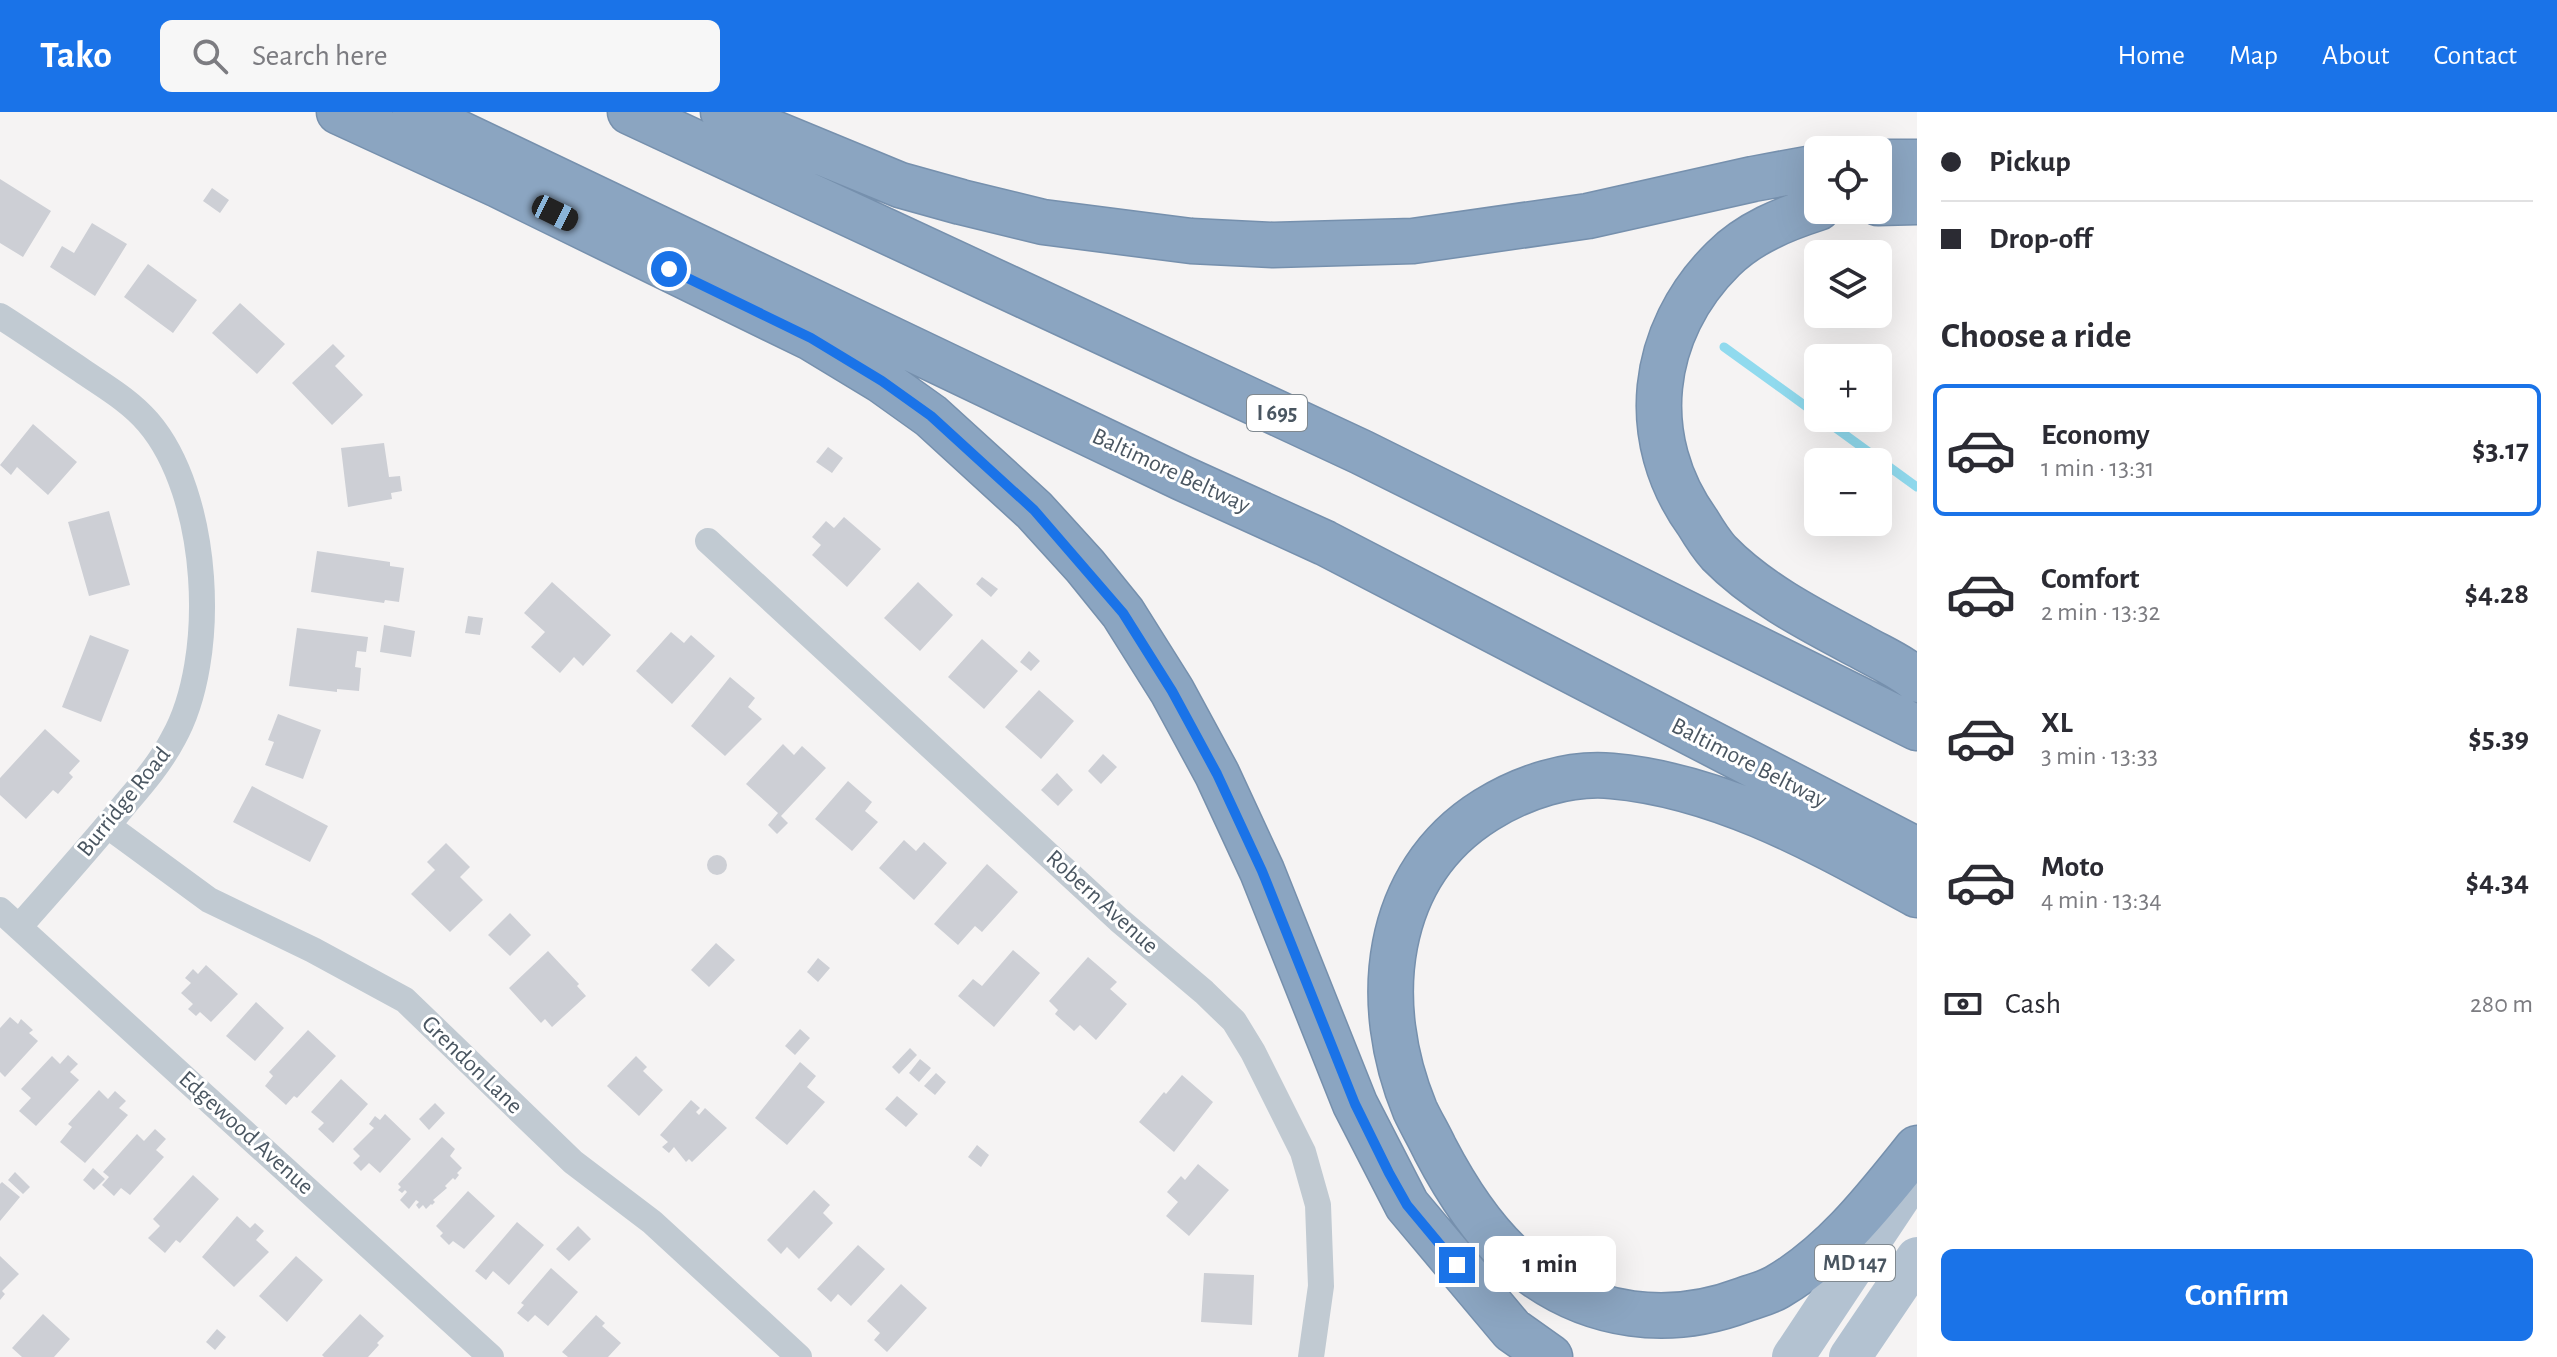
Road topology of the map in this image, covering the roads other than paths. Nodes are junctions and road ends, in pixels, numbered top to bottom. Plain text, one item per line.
1 (339, 112) edge
2 (415, 112) edge
3 (630, 112) edge
4 (723, 112) edge
5 (1892, 162) edge
6 (1917, 162) edge
7 (1804, 170) edge
8 (1917, 202) edge
9 (1892, 203) edge
10 (1804, 213) edge
11 (0, 316) edge
12 (708, 541) dead end
13 (1917, 680) edge
14 (1917, 728) edge
15 (108, 826) junction
16 (1917, 850) edge
17 (1917, 895) edge
18 (10, 919) edge
19 (1917, 1148) edge
20 (1917, 1170) edge
21 (1917, 1258) edge
22 (1490, 1304) junction
23 (491, 1357) edge
24 (799, 1357) edge
25 (1311, 1357) edge
26 (1550, 1357) edge
27 (1583, 1357) edge
28 (1793, 1357) edge
29 (1850, 1357) edge

1 - 22 highway
2 - 16 highway, Baltimore Beltway
3 - 14 highway, I 695
4 - 7 highway
5 - 6 highway
8 - 9 highway
10 - 13 highway
11 - 15 street, Burridge Road
12 - 25 street, Robern Avenue
15 - 18 street, Burridge Road
15 - 24 street, Grendon Lane
17 - 19 highway
18 - 23 street, Edgewood Avenue
20 - 28 main road, MD 147
21 - 29 main road, MD 147
22 - 26 highway
22 - 27 highway

